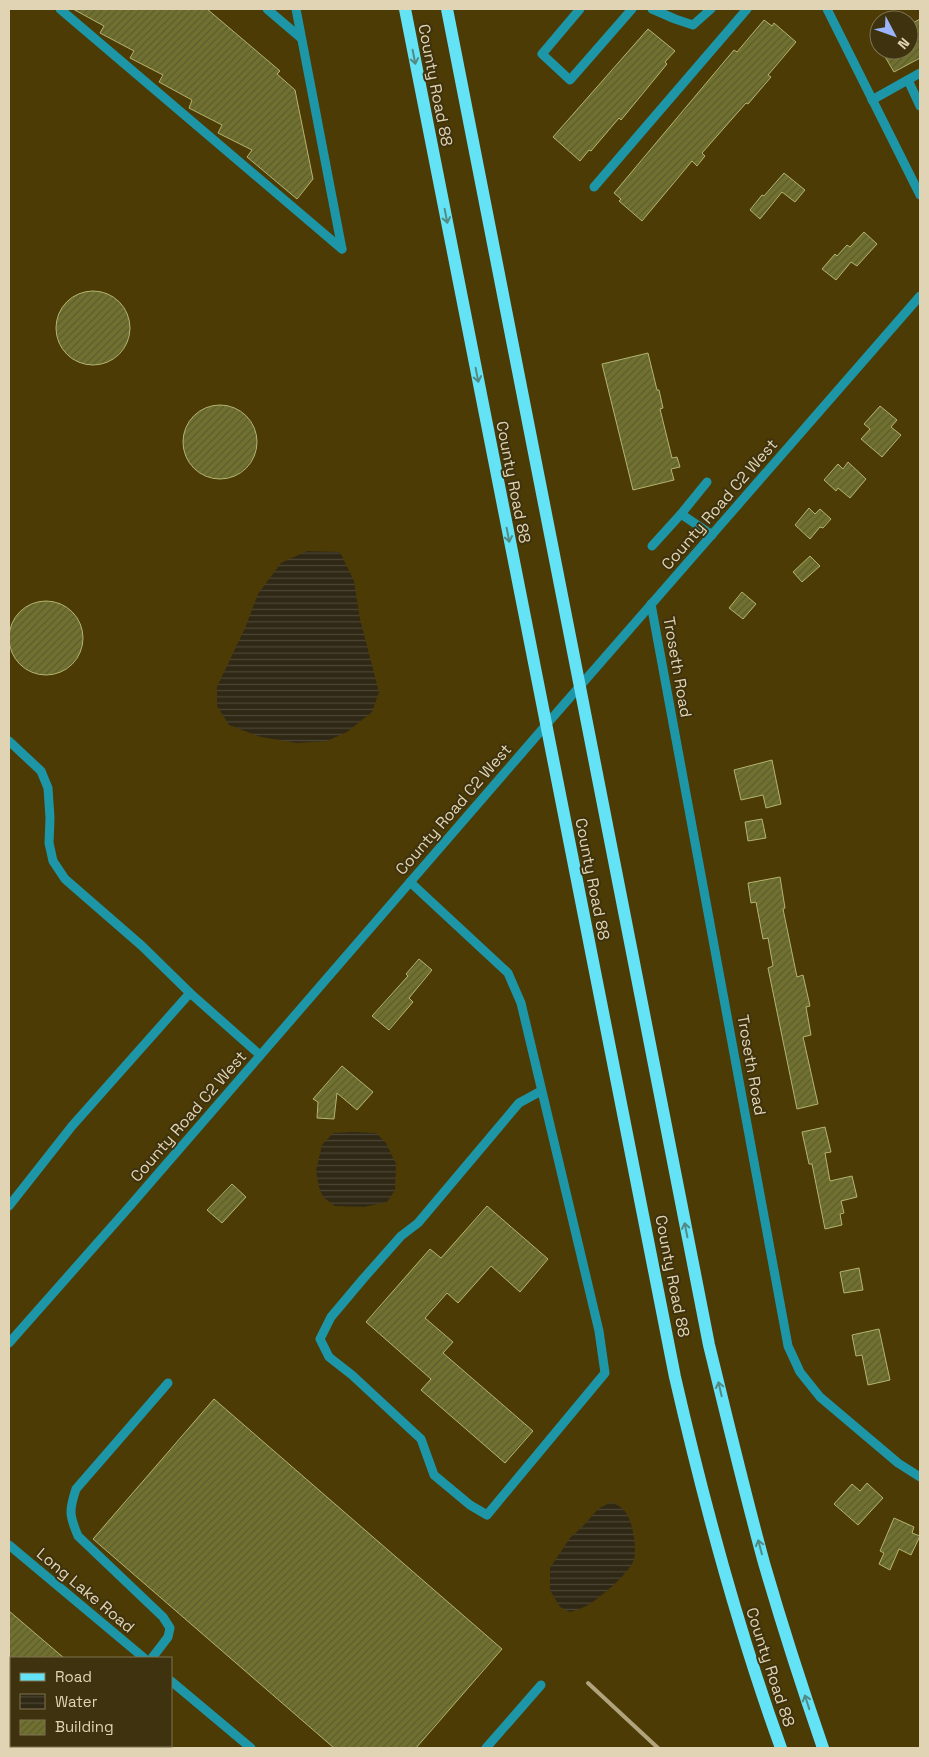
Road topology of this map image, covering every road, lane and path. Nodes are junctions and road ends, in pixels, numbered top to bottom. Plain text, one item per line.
1 (60, 9) edge
2 (267, 9) edge
3 (296, 9) edge
4 (405, 9) edge
5 (447, 9) edge
6 (580, 9) edge
7 (630, 9) edge
8 (652, 9) edge
9 (711, 9) edge
10 (747, 9) edge
11 (827, 9) edge
12 (301, 38) junction
13 (920, 73) edge
14 (908, 80) junction
15 (872, 100) junction
16 (920, 106) edge
17 (594, 187) dead end
18 (920, 195) edge
19 (920, 296) edge
20 (707, 482) dead end
21 (681, 514) junction
22 (712, 535) junction
23 (652, 546) dead end
24 (652, 604) junction
25 (579, 686) junction
26 (546, 725) junction
27 (9, 741) edge
28 (410, 882) junction
29 (190, 993) junction
30 (260, 1055) junction
31 (541, 1091) junction
32 (9, 1206) edge
33 (9, 1342) edge
34 (168, 1383) dead end
35 (920, 1477) edge
36 (9, 1545) edge
37 (143, 1657) edge
38 (153, 1657) edge
39 (172, 1682) edge
40 (541, 1685) dead end
41 (251, 1748) edge
42 (486, 1748) edge
43 (781, 1748) edge
44 (823, 1748) edge

1 - 12 street
2 - 12 street
3 - 12 street
4 -> 26 main road, County Road 88
5 - 25 main road, County Road 88
6 - 7 street
8 - 9 street
10 - 17 street
11 - 15 street
13 - 14 street
14 - 15 street
14 - 16 street
15 - 18 street
19 - 22 street, County Road C2 West
20 - 21 street
21 - 22 street
21 - 23 street
22 - 24 street, County Road C2 West
24 - 25 street, County Road C2 West
24 - 35 street, Troseth Road
25 - 26 street, County Road C2 West
44 -> 25 main road, County Road 88
26 - 28 street, County Road C2 West
26 - 43 main road, County Road 88
27 - 29 street
28 - 30 street, County Road C2 West
28 - 31 street
29 - 30 street
29 - 32 street
30 - 33 street, County Road C2 West
31 - 31 street
34 - 38 street
36 - 37 street, Long Lake Road
39 - 41 street
40 - 42 street

